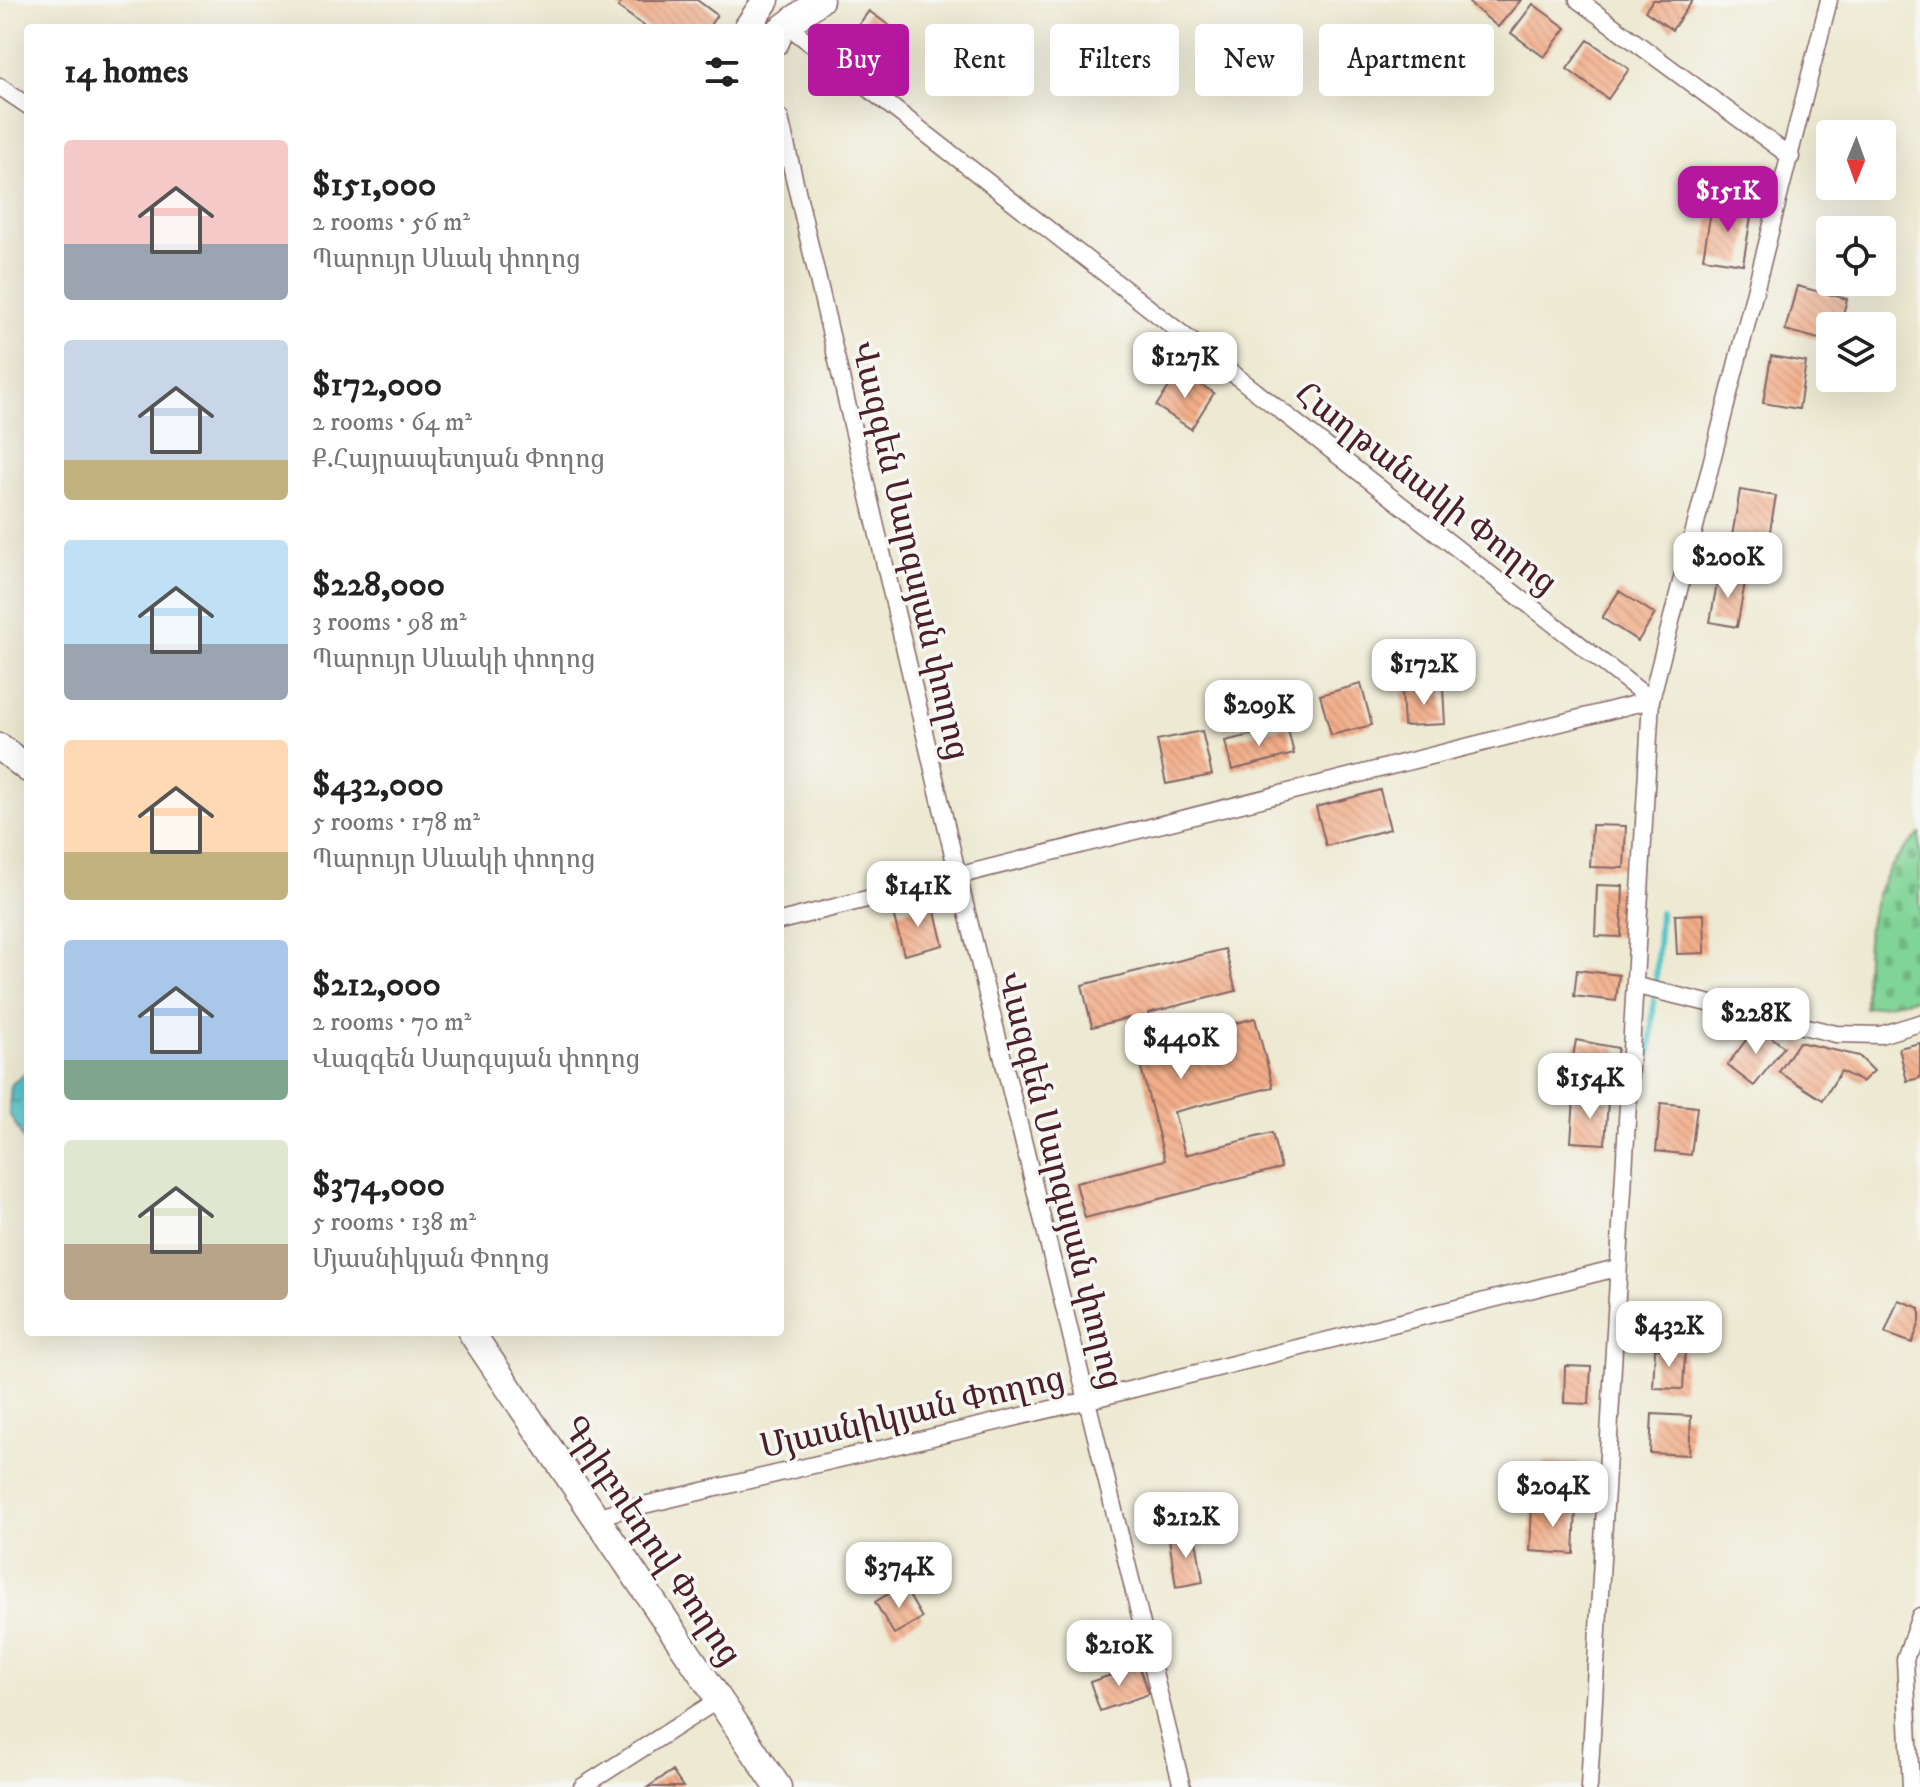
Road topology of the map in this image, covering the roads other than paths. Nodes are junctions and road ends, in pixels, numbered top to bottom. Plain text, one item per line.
1 (766, 0) edge
2 (820, 0) edge
3 (1578, 0) edge
4 (1829, 0) edge
5 (750, 24) edge
6 (784, 32) edge
7 (784, 34) edge
8 (0, 87) edge
9 (24, 103) edge
10 (784, 135) edge
11 (1791, 157) junction
12 (1651, 700) junction
13 (0, 747) edge
14 (24, 766) edge
15 (958, 876) junction
16 (784, 920) edge
17 (1637, 986) junction
18 (1920, 1023) edge
19 (1617, 1268) junction
20 (474, 1336) edge
21 (1085, 1401) junction
22 (593, 1517) junction
23 (1920, 1616) edge
24 (718, 1700) junction
25 (582, 1787) edge
26 (778, 1787) edge
27 (1182, 1787) edge
28 (1589, 1787) edge
29 (1911, 1787) edge

1 - 5 main road
2 - 6 main road
3 - 11 street
4 - 11 street
7 - 12 street, Հաղթանակի Փողոց
8 - 9 street
10 - 15 street, Վազգեն Սարգսյան փողոց
11 - 12 street
12 - 15 street
12 - 17 street
13 - 14 main road
15 - 16 street
15 - 21 street, Վազգեն Սարգսյան փողոց
17 - 18 street
17 - 19 street
19 - 21 street, Մյասնիկյան Փողոց
19 - 28 street
20 - 22 main road, Գրիբոեդով Փողոց
21 - 22 street, Մյասնիկյան Փողոց
21 - 27 street, Վազգեն Սարգսյան փողոց
22 - 24 main road, Գրիբոեդով Փողոց
23 - 29 street
24 - 25 street
24 - 26 main road, Գրիբոեդով Փողոց

